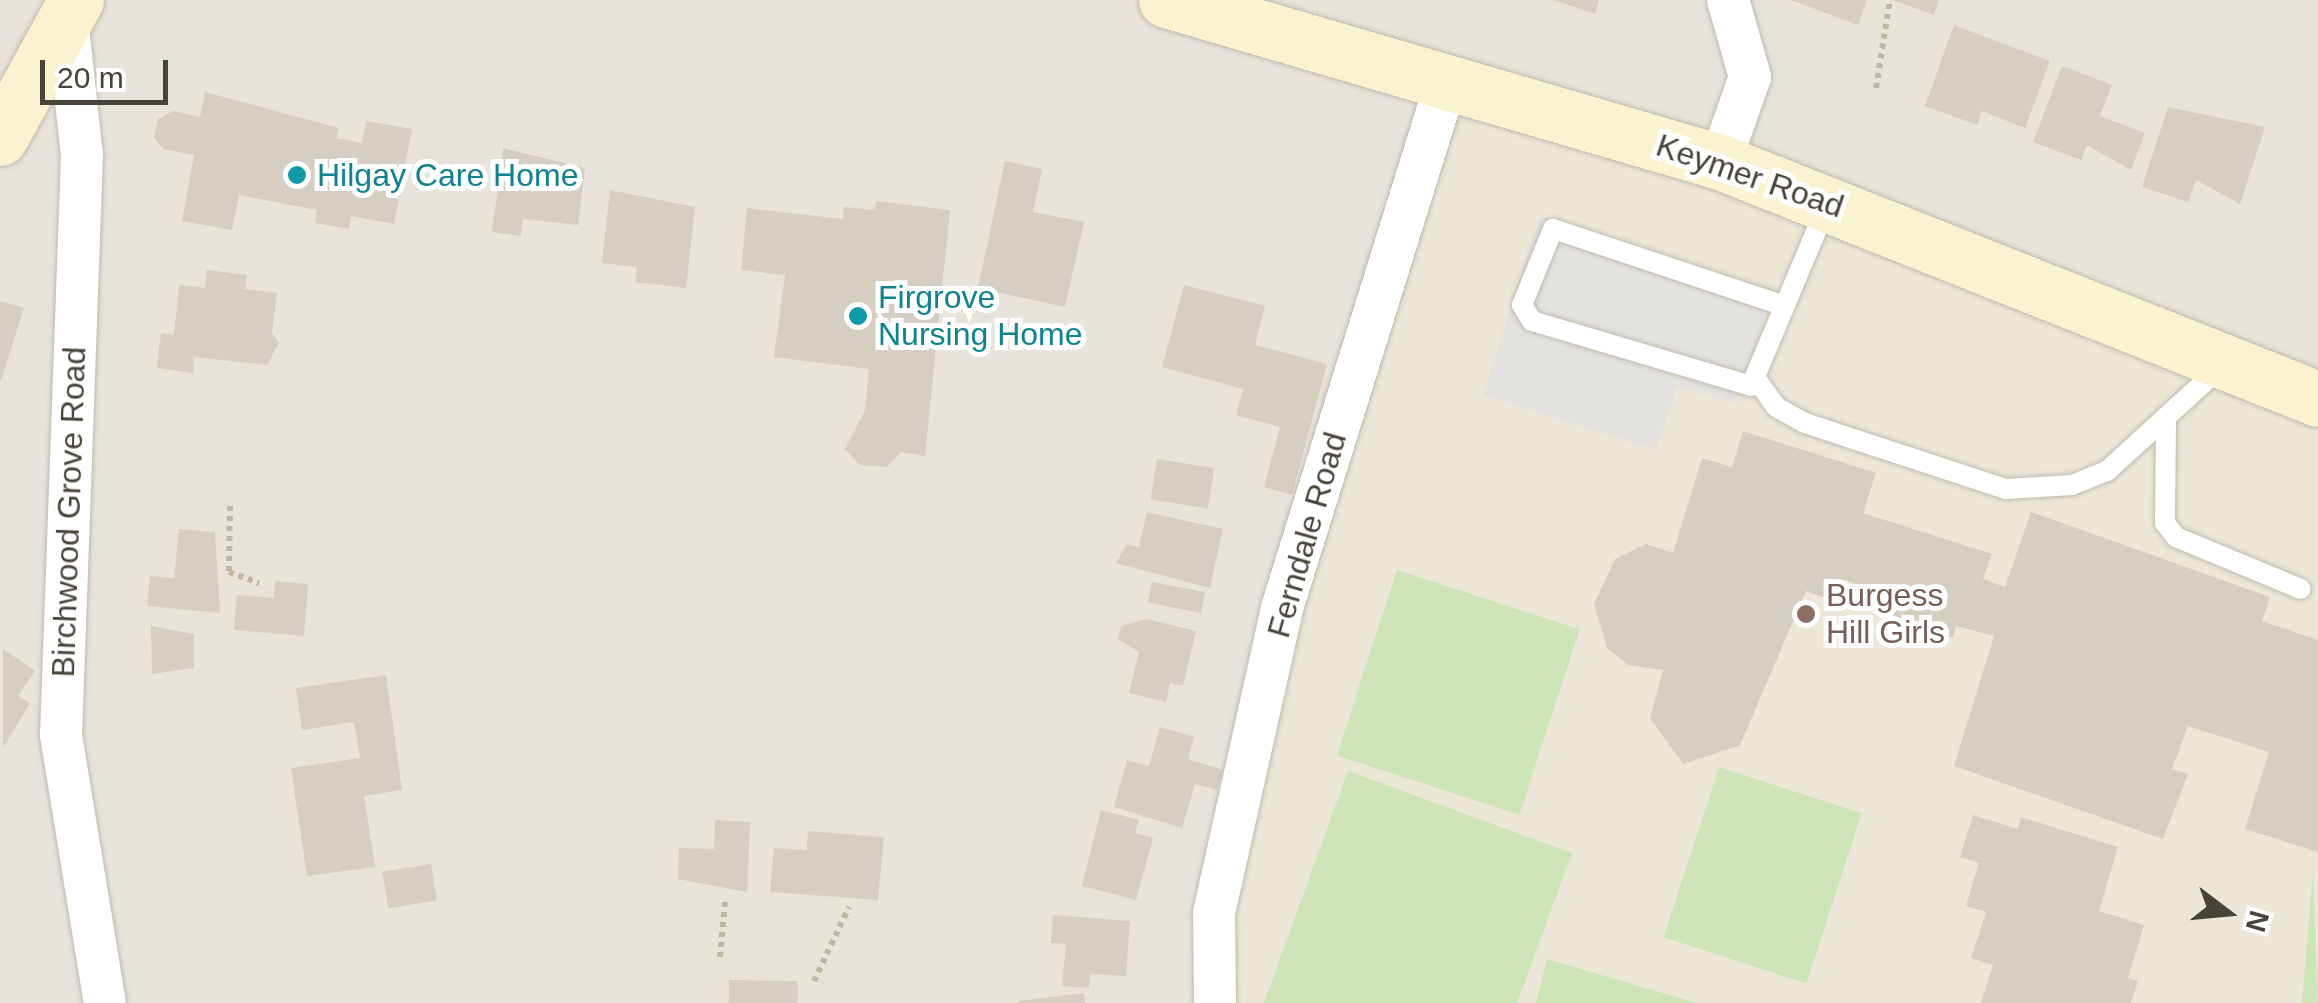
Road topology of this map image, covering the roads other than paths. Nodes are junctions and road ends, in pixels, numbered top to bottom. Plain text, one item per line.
1 (1166, 0) edge
2 (1728, 0) edge
3 (72, 9) edge
4 (1448, 77) junction
5 (0, 138) edge
6 (1720, 162) junction
7 (1830, 202) junction
8 (1780, 304) junction
9 (2225, 362) junction
10 (1756, 378) junction
11 (2318, 399) edge
12 (2166, 422) junction
13 (2300, 589) dead end
14 (105, 1003) edge
15 (1216, 1003) edge

1 - 4 main road, Keymer Road
2 - 6 street
3 - 5 main road
3 - 14 street, Birchwood Grove Road
4 - 6 main road, Keymer Road
4 - 15 street, Ferndale Road
6 - 7 main road, Keymer Road
7 - 8 lane
7 - 9 main road, Keymer Road
8 - 10 lane
8 - 10 lane
9 - 11 main road, Keymer Road
9 - 12 lane
10 - 12 lane
12 - 13 lane

